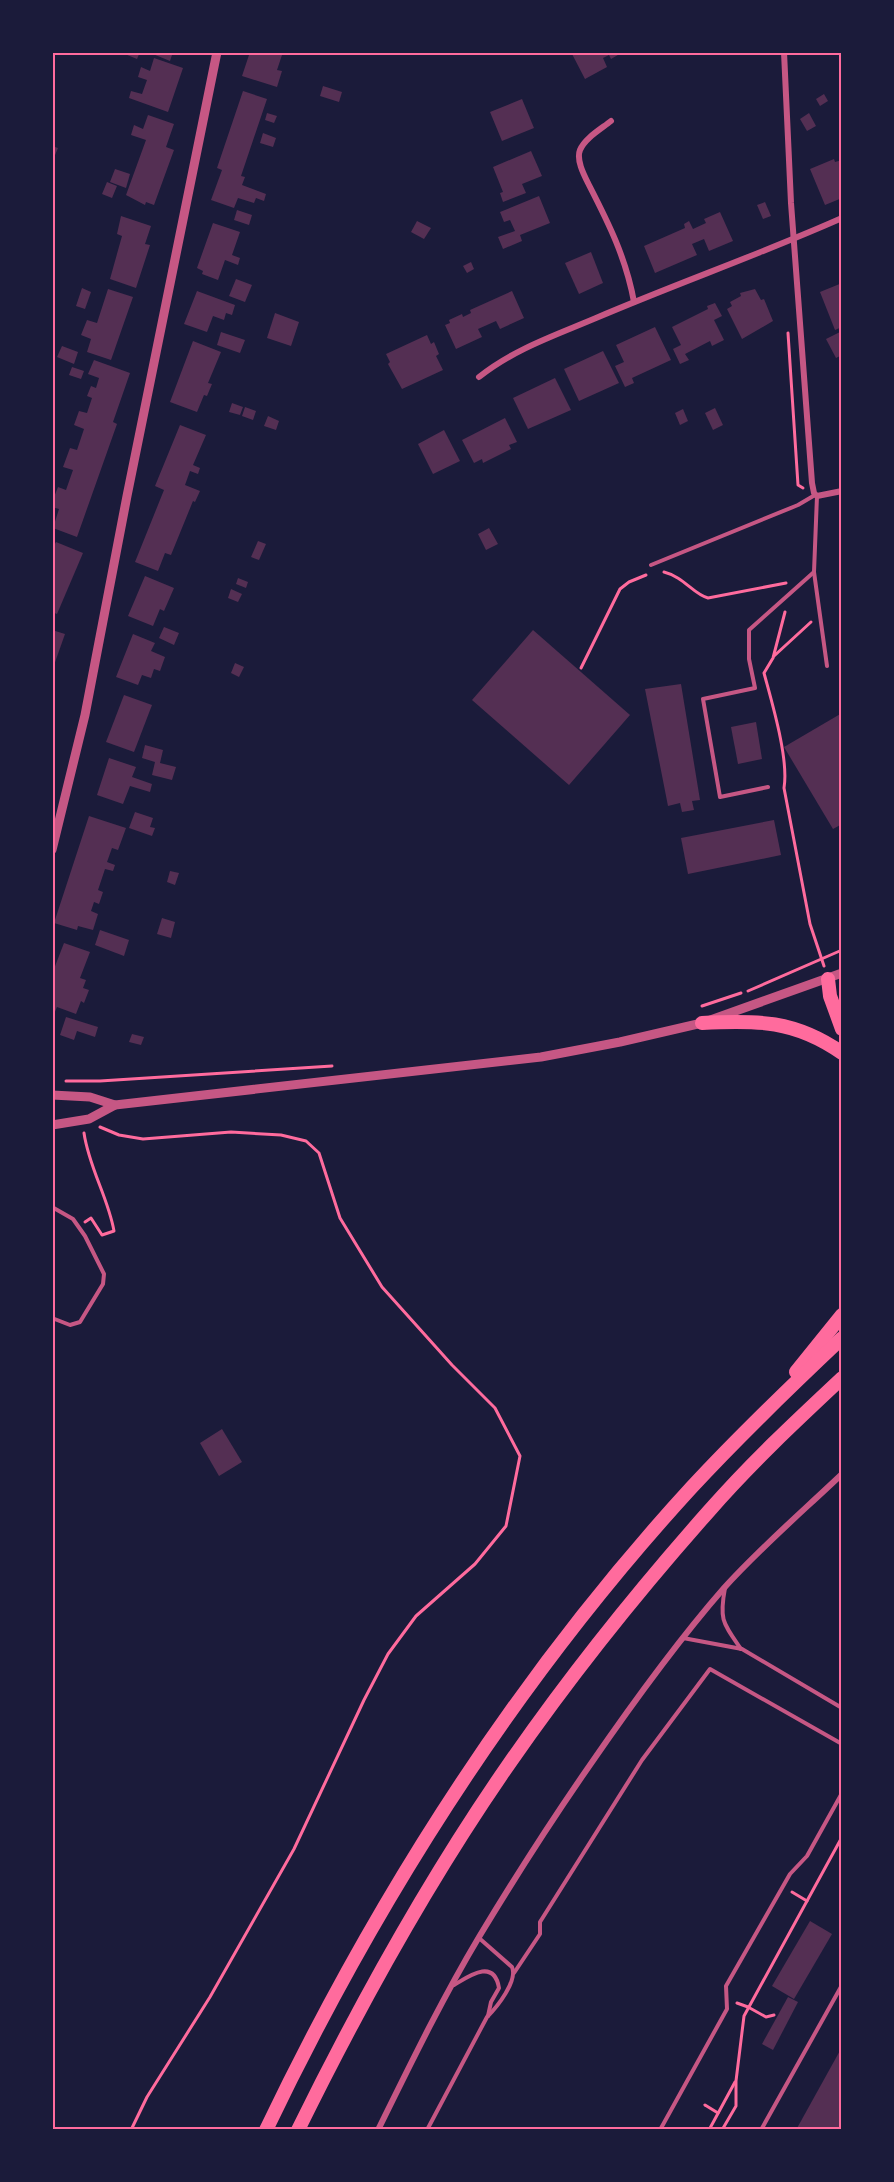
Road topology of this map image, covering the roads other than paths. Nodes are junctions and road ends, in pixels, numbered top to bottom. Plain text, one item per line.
1 (217, 52) edge
2 (784, 52) edge
3 (611, 121) dead end
4 (842, 218) edge
5 (794, 239) junction
6 (634, 302) junction
7 (479, 377) dead end
8 (842, 491) edge
9 (816, 496) junction
10 (651, 565) dead end
11 (814, 572) junction
12 (827, 666) dead end
13 (768, 787) dead end
14 (52, 850) edge
15 (835, 976) edge
16 (842, 988) edge
17 (702, 1023) junction
18 (842, 1029) edge
19 (842, 1053) edge
20 (52, 1095) edge
21 (115, 1105) junction
22 (52, 1125) edge
23 (52, 1207) edge
24 (842, 1315) edge
25 (52, 1318) edge
26 (842, 1338) edge
27 (842, 1378) edge
28 (767, 1408) junction
29 (842, 1474) edge
30 (725, 1588) junction
31 (683, 1638) junction
32 (742, 1649) junction
33 (842, 1708) edge
34 (842, 1744) edge
35 (842, 1793) edge
36 (479, 1937) junction
37 (514, 1973) junction
38 (842, 1985) edge
39 (451, 1987) junction
40 (487, 2017) junction
41 (266, 2130) edge
42 (298, 2130) edge
43 (378, 2130) edge
44 (427, 2130) edge
45 (660, 2130) edge
46 (761, 2130) edge

1 - 14 street
2 - 5 street
3 - 6 street
4 - 5 street
5 - 6 street
5 - 9 street
6 - 7 street
8 - 9 street
9 - 10 lane
9 - 11 lane
11 - 12 lane
11 - 13 lane
15 - 16 highway
15 - 17 street
15 - 18 highway
17 - 19 highway
17 - 21 street
20 - 21 street
21 - 22 street
23 - 25 lane
24 - 28 highway
26 - 28 highway
27 - 42 highway
28 - 41 highway
29 - 30 street
30 - 31 street
30 - 32 lane
31 - 32 lane
31 - 36 street
32 - 33 lane
34 - 37 lane
35 - 45 lane
36 - 37 lane
36 - 39 street
37 - 40 lane
38 - 46 lane
39 - 40 lane
39 - 43 street
40 - 44 lane

